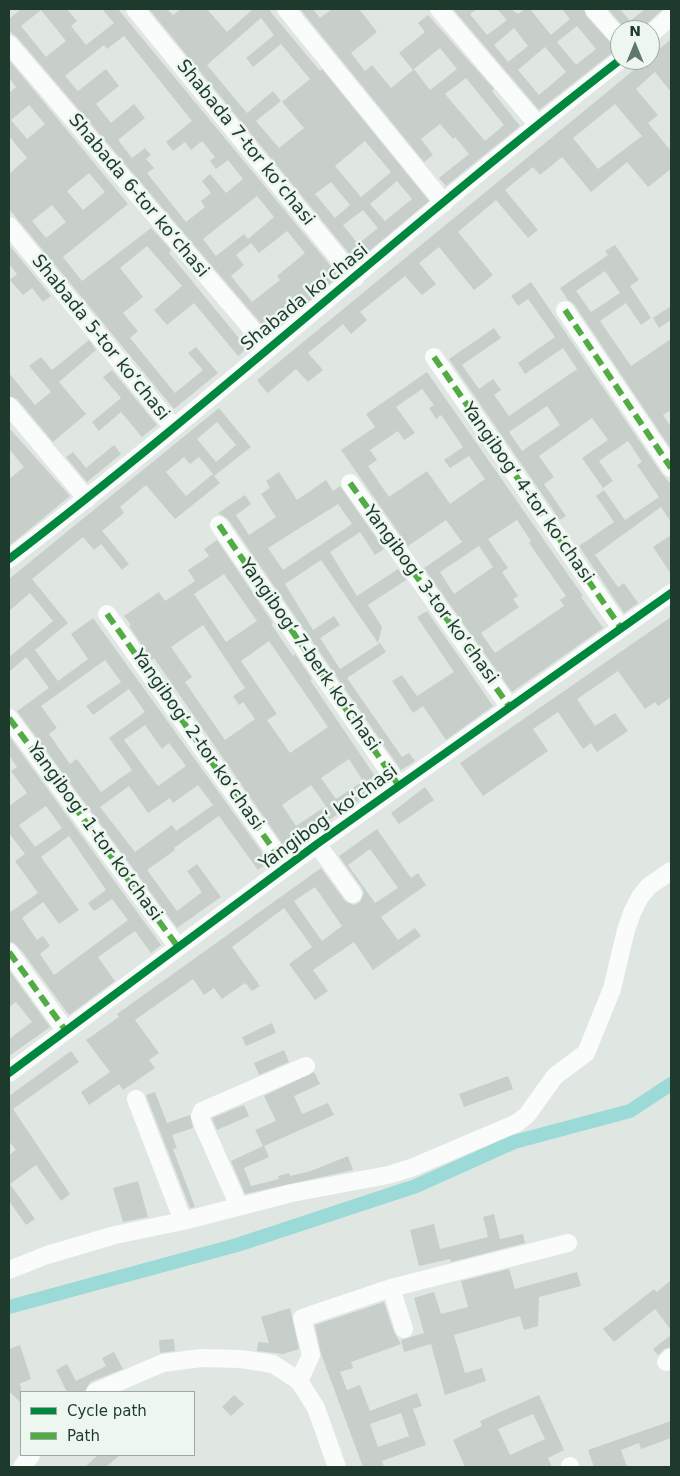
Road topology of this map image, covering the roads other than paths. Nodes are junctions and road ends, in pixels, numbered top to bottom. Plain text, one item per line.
1 (135, 9) edge
2 (286, 9) edge
3 (439, 9) edge
4 (594, 9) edge
5 (671, 16) edge
6 (660, 25) edge
7 (610, 28) edge
8 (9, 44) edge
9 (610, 68) edge
10 (537, 124) junction
11 (444, 203) junction
12 (9, 226) edge
13 (355, 278) junction
14 (565, 310) dead end
15 (268, 348) junction
16 (434, 357) dead end
17 (9, 406) edge
18 (173, 427) junction
19 (671, 468) edge
20 (350, 483) dead end
21 (87, 499) junction
22 (219, 525) dead end
23 (9, 558) edge
24 (671, 593) edge
25 (107, 614) dead end
26 (621, 628) junction
27 (509, 706) junction
28 (9, 718) edge
29 (399, 786) junction
30 (317, 844) junction
31 (286, 867) junction
32 (671, 871) edge
33 (353, 894) dead end
34 (178, 947) junction
35 (9, 952) edge
36 (66, 1031) junction
37 (306, 1066) dead end
38 (9, 1073) edge
39 (136, 1099) dead end
40 (239, 1206) junction
41 (183, 1221) junction
42 (568, 1242) dead end
43 (9, 1270) edge
44 (391, 1288) junction
45 (404, 1329) dead end
46 (299, 1381) junction
47 (97, 1391) edge
48 (29, 1456) edge
49 (22, 1467) edge
50 (337, 1467) edge

1 - 13 street, Shabada 7-tor koʻchasi
2 - 11 street
3 - 10 street
4 - 7 street
5 - 6 street
8 - 15 street, Shabada 6-tor koʻchasi
9 - 10 street, Shabada koʻchasi
10 - 11 street, Shabada koʻchasi
11 - 13 street, Shabada koʻchasi
12 - 18 street, Shabada 5-tor koʻchasi
13 - 15 street, Shabada koʻchasi
14 - 19 street
15 - 18 street, Shabada koʻchasi
16 - 26 street, Yangibogʻ 4-tor koʻchasi
17 - 21 street
18 - 21 street, Shabada koʻchasi
20 - 27 street, Yangibogʻ 3-tor koʻchasi
21 - 23 street, Shabada koʻchasi
22 - 29 street, Yangibogʻ 7-berk koʻchasi
24 - 26 street, Yangibogʻ koʻchasi
25 - 31 street, Yangibogʻ 2-tor koʻchasi
26 - 27 street, Yangibogʻ koʻchasi
27 - 29 street, Yangibogʻ koʻchasi
28 - 34 street, Yangibogʻ 1-tor koʻchasi
29 - 30 street, Yangibogʻ koʻchasi
30 - 31 street, Yangibogʻ koʻchasi
30 - 33 street
31 - 34 street, Yangibogʻ koʻchasi
32 - 40 street
34 - 36 street, Yangibogʻ koʻchasi
35 - 36 street
36 - 38 street, Yangibogʻ koʻchasi
37 - 40 street
39 - 41 street
40 - 41 street
41 - 43 street
42 - 44 street
44 - 45 street
44 - 46 street
46 - 47 street
46 - 50 street
48 - 49 street

